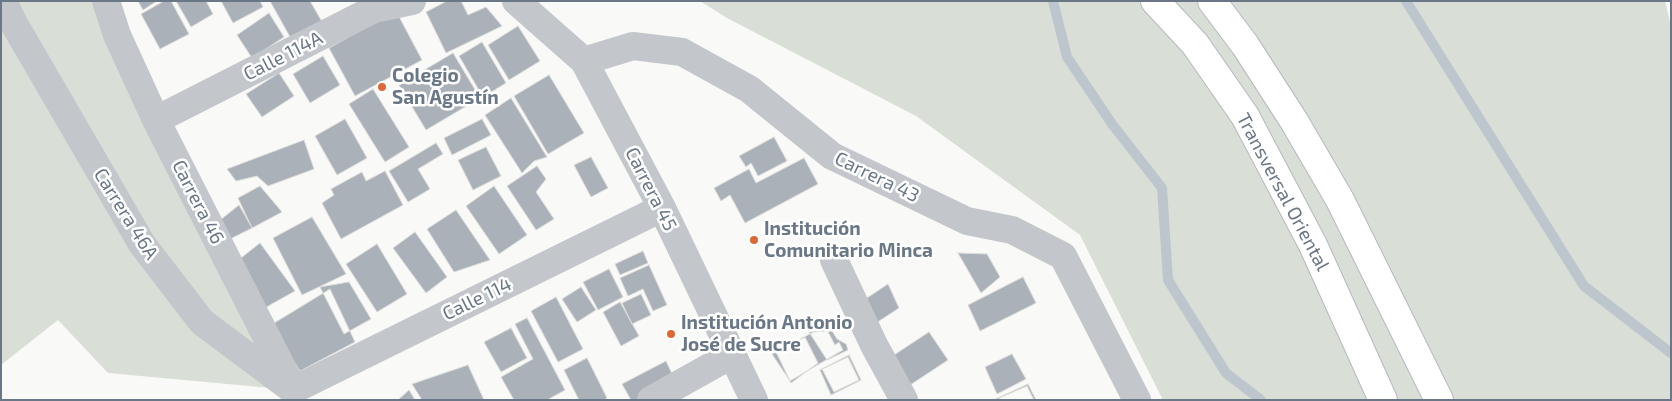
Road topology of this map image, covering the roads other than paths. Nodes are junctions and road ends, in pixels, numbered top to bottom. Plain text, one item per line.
1 (2, 1) edge
2 (106, 1) edge
3 (412, 1) edge
4 (516, 1) edge
5 (1155, 1) edge
6 (1212, 1) edge
7 (584, 61) junction
8 (156, 120) junction
9 (662, 208) junction
10 (834, 260) dead end
11 (733, 354) junction
12 (295, 395) edge
13 (651, 400) edge
14 (754, 400) edge
15 (904, 400) edge
16 (1137, 400) edge
17 (1383, 400) edge
18 (1440, 400) edge

1 - 12 street, Carrera 46A
2 - 8 street, Carrera 46
3 - 8 street, Calle 114A
4 - 7 street, Carrera 45
5 - 17 main road, Transversal Oriental
6 - 18 main road
7 - 9 street, Carrera 45
7 - 16 street, Carrera 43
8 - 12 street, Carrera 46
9 - 11 street, Carrera 45
9 - 12 street, Calle 114
10 - 15 street
11 - 13 street
11 - 14 street, Carrera 45

